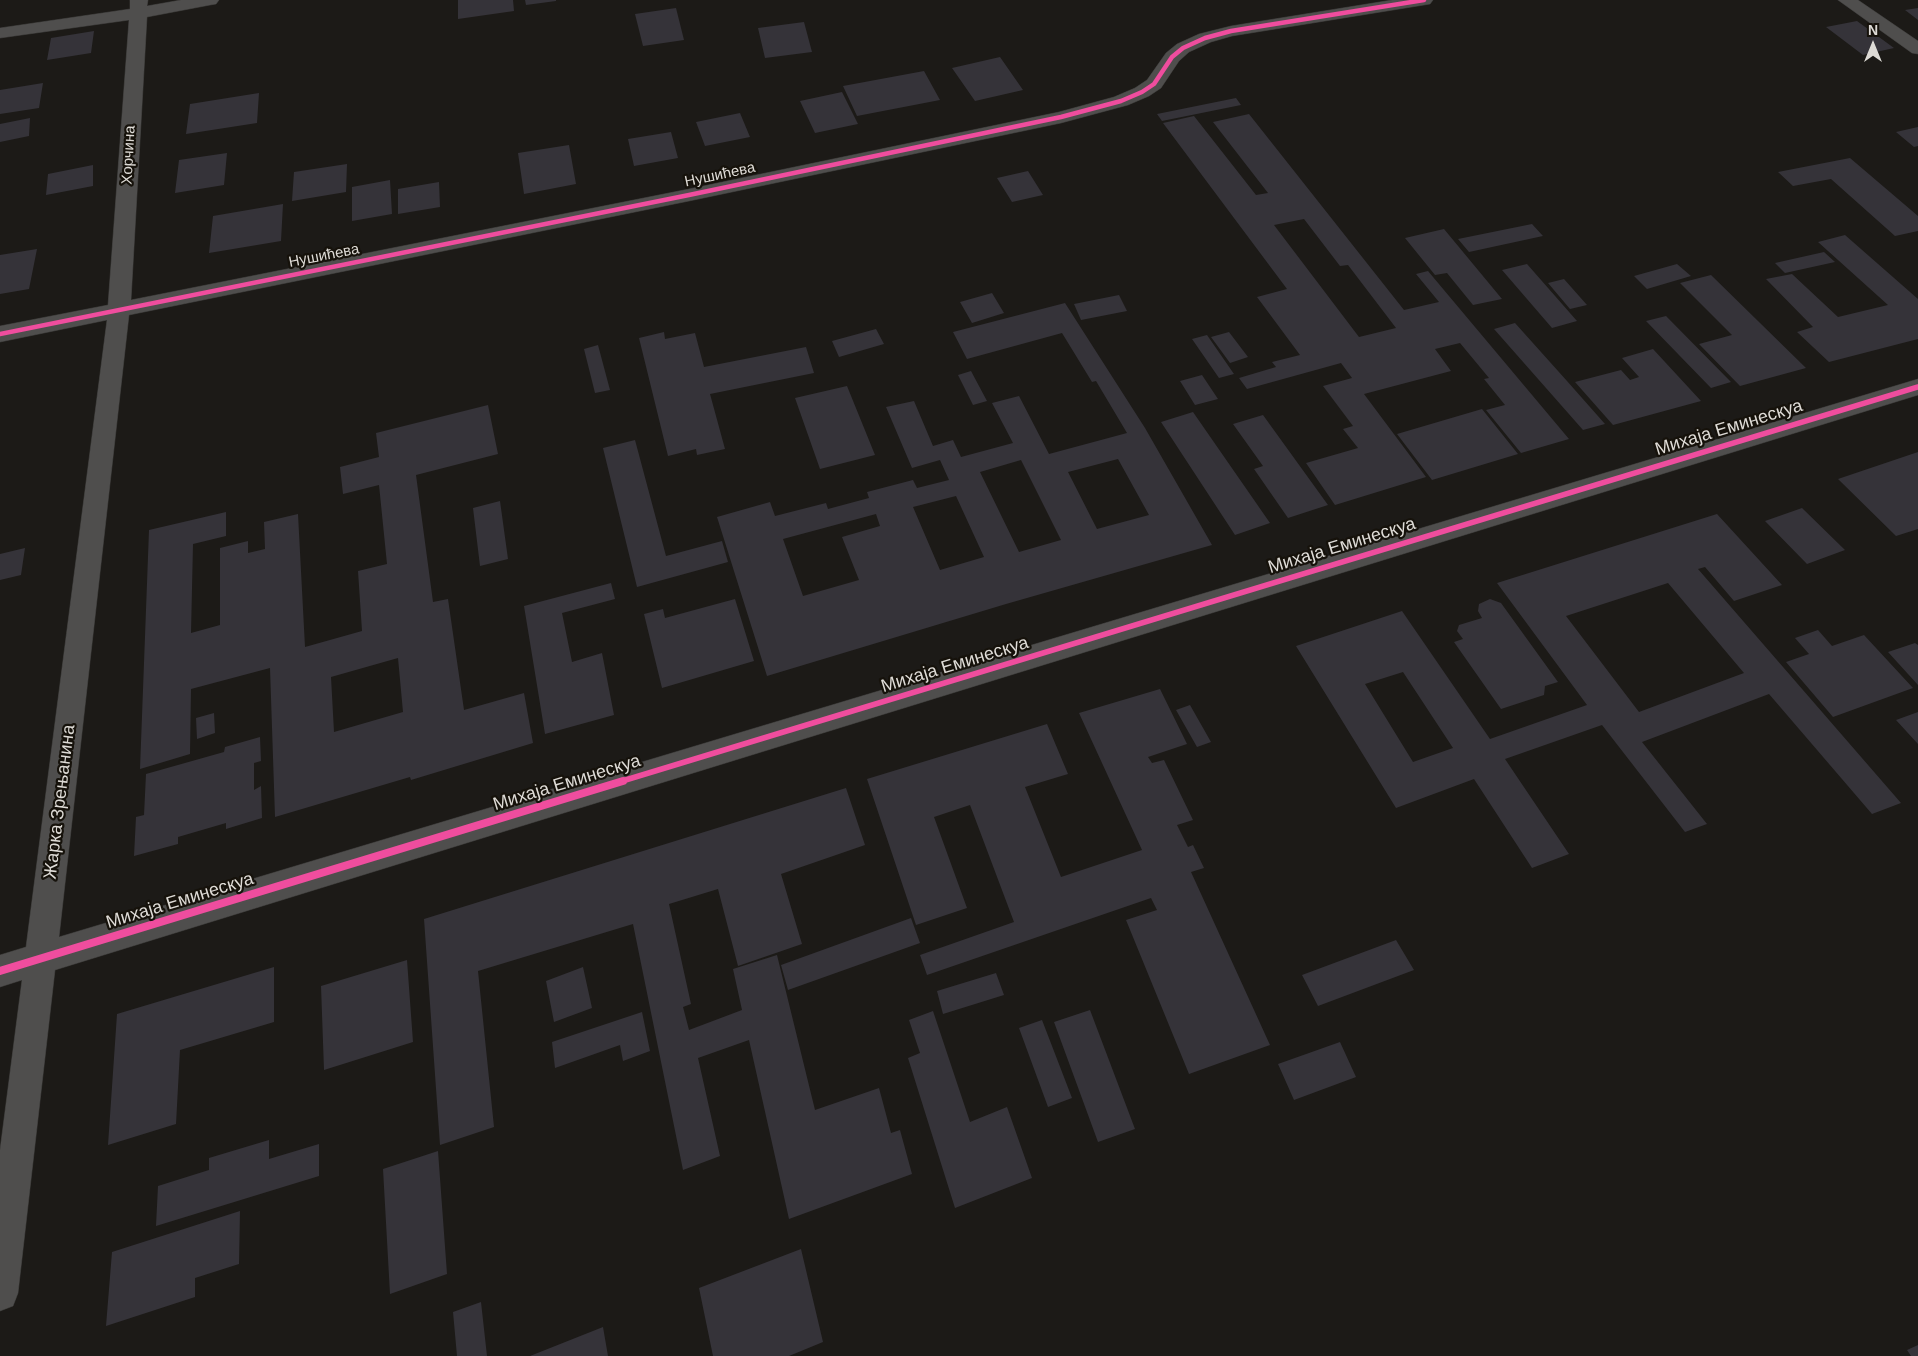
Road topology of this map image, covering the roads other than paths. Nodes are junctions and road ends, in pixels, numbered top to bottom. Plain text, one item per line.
1 (210, 0) edge
2 (1424, 0) edge
3 (1847, 0) edge
4 (138, 6) edge
5 (0, 32) edge
6 (1918, 49) edge
7 (119, 310) junction
8 (0, 334) edge
9 (1918, 387) edge
10 (41, 959) junction
11 (0, 971) edge
12 (0, 1293) edge

1 - 4 street
2 - 7 street, Нушићева
3 - 6 street
4 - 5 street
4 - 7 street, Хорчина
7 - 8 street, Нушићева
7 - 10 street, Жарка Зрењанина
9 - 10 street, Михаја Еминескуа
10 - 11 street, Михаја Еминескуа
10 - 12 street, Жарка Зрењанина

